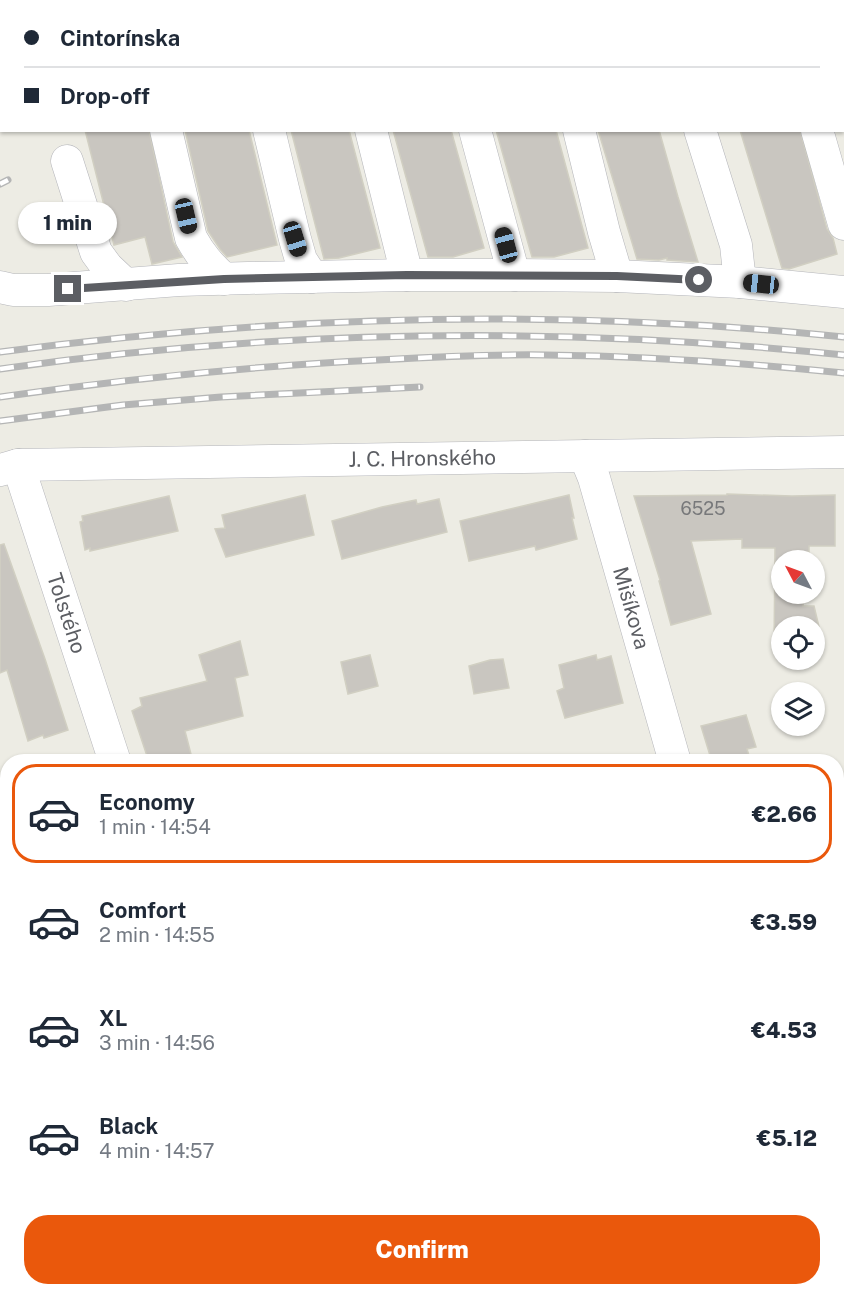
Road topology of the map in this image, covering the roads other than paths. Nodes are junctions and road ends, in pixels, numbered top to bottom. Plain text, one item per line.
1 (166, 132) edge
2 (269, 132) edge
3 (371, 132) edge
4 (476, 132) edge
5 (579, 132) edge
6 (701, 132) edge
7 (818, 132) edge
8 (67, 161) dead end
9 (844, 224) edge
10 (407, 275) junction
11 (514, 275) junction
12 (617, 276) junction
13 (312, 277) junction
14 (224, 279) junction
15 (740, 282) junction
16 (126, 285) junction
17 (0, 287) edge
18 (844, 292) edge
19 (844, 452) edge
20 (585, 456) junction
21 (9, 467) edge
22 (112, 754) edge
23 (673, 754) edge

1 - 14 street
2 - 13 street
3 - 10 street
4 - 11 street
5 - 12 street
6 - 15 street
7 - 9 street
8 - 16 street
10 - 11 street
10 - 13 street
11 - 12 street
12 - 15 street
13 - 14 street
14 - 16 street
15 - 18 street
16 - 17 street
19 - 20 street, J. C. Hronského
20 - 21 street, J. C. Hronského
20 - 23 street, Mišíkova
21 - 22 street, Tolstého

